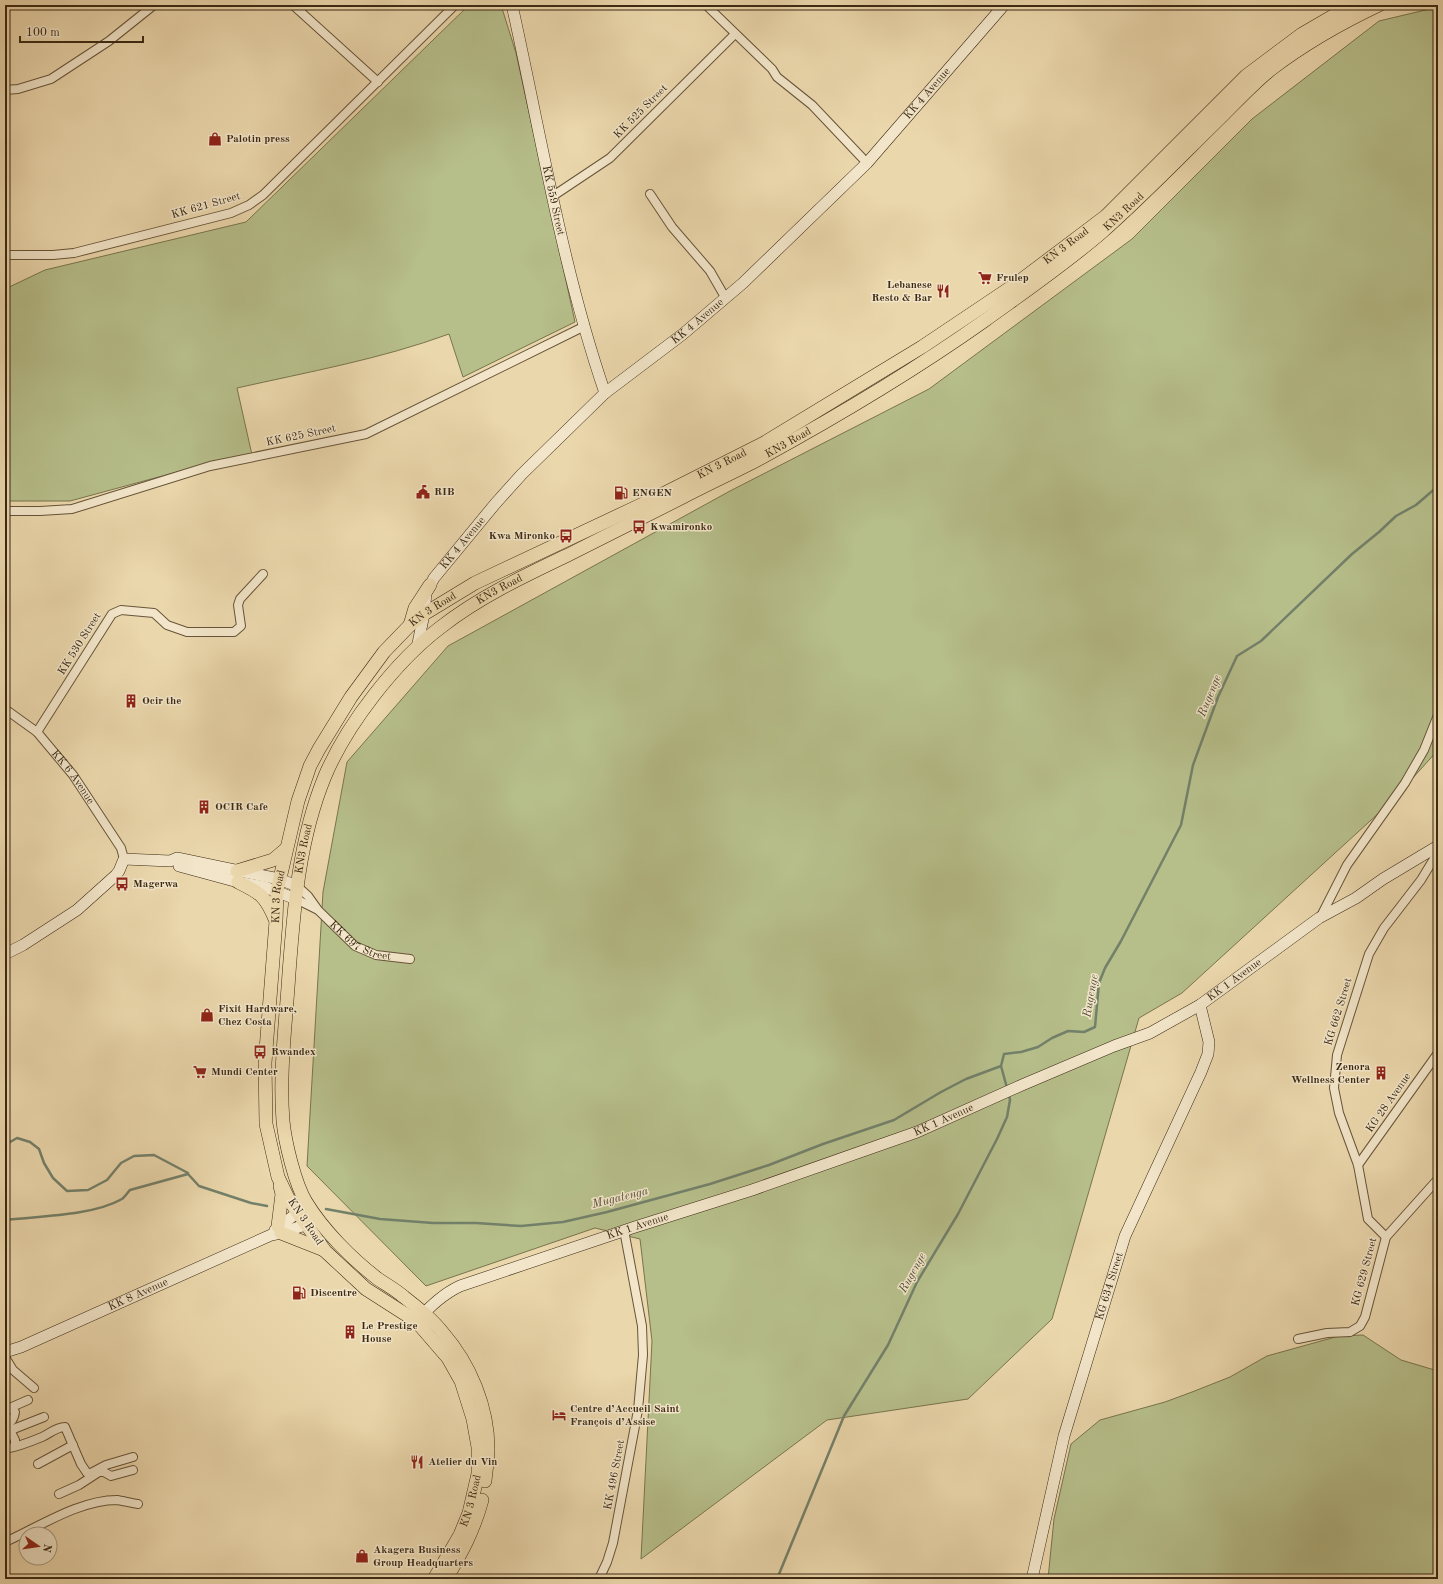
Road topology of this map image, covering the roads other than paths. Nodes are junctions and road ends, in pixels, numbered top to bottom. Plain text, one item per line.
1 (154, 5) edge
2 (293, 5) edge
3 (455, 5) edge
4 (512, 5) edge
5 (706, 5) edge
6 (1004, 5) edge
7 (1352, 5) edge
8 (1379, 5) edge
9 (735, 34) junction
10 (378, 82) junction
11 (5, 90) edge
12 (867, 163) junction
13 (650, 194) dead end
14 (553, 196) junction
15 (5, 255) edge
16 (1020, 288) junction
17 (725, 297) junction
18 (584, 326) junction
19 (605, 393) junction
20 (5, 511) edge
21 (263, 574) dead end
22 (428, 589) junction
23 (443, 602) junction
24 (424, 614) junction
25 (410, 625) junction
26 (417, 648) junction
27 (5, 709) edge
28 (1438, 715) edge
29 (37, 732) junction
30 (1438, 846) edge
31 (286, 849) junction
32 (1438, 852) edge
33 (124, 859) junction
34 (238, 876) junction
35 (278, 885) junction
36 (296, 892) junction
37 (318, 910) junction
38 (1319, 918) junction
39 (276, 921) junction
40 (5, 954) edge
41 (410, 959) dead end
42 (1200, 1005) junction
43 (286, 1022) joint
44 (1438, 1053) edge
45 (1358, 1165) junction
46 (278, 1177) junction
47 (1438, 1179) edge
48 (304, 1200) junction
49 (297, 1213) junction
50 (320, 1220) junction
51 (306, 1225) junction
52 (624, 1230) junction
53 (276, 1231) junction
54 (1386, 1237) junction
55 (325, 1251) junction
56 (420, 1317) junction
57 (1298, 1339) dead end
58 (5, 1345) edge
59 (21, 1347) junction
60 (5, 1352) edge
61 (5, 1357) edge
62 (34, 1388) dead end
63 (28, 1400) dead end
64 (10, 1410) edge
65 (44, 1417) dead end
66 (8, 1426) edge
67 (20, 1426) junction
68 (73, 1445) junction
69 (15, 1446) junction
70 (5, 1449) edge
71 (132, 1457) dead end
72 (38, 1464) dead end
73 (133, 1470) dead end
74 (59, 1494) dead end
75 (138, 1504) dead end
76 (6, 1540) edge
77 (434, 1579) edge
78 (446, 1579) edge
79 (599, 1579) edge
80 (1032, 1579) edge

1 - 11 street
2 - 10 street
3 - 10 street, KK 621 Street
4 - 14 main road, KK 559 Street
5 - 9 street
6 - 12 main road, KK 4 Avenue
7 - 16 highway, KN 3 Road
8 - 16 highway, KN3 Road
9 - 12 street
9 - 14 street, KK 525 Street
10 - 15 street, KK 621 Street
12 - 17 main road, KK 4 Avenue
13 - 17 street
14 - 18 main road, KK 559 Street
16 - 23 highway, KN 3 Road
16 - 26 highway, KN3 Road
17 - 19 main road, KK 4 Avenue
18 - 19 main road, KK 559 Street
18 - 20 street, KK 625 Street
19 - 22 main road, KK 4 Avenue
21 - 29 street, KK 530 Street
22 - 23 highway
22 - 24 main road
22 - 25 highway
23 - 24 highway, KN 3 Road
24 - 25 highway, KN 3 Road
24 - 26 main road
25 - 31 highway, KN 3 Road
26 - 36 highway, KN3 Road
27 - 29 street, KK 6 Avenue
28 - 38 street
29 - 33 street, KK 6 Avenue
30 - 38 main road, KK 1 Avenue
31 - 34 highway
31 - 35 highway, KN 3 Road
32 - 45 street, KG 662 Street
33 - 34 main road
33 - 40 main road
34 - 35 main road
34 - 39 highway
35 - 36 main road
35 - 39 highway, KN 3 Road
36 - 37 street, KK 697 Street
36 - 37 street, KK 697 Street
36 - 43 highway, KN3 Road
37 - 41 street, KK 697 Street
38 - 42 main road, KK 1 Avenue
39 - 46 highway, KN 3 Road
42 - 52 main road, KK 1 Avenue
42 - 80 main road, KG 634 Street
43 - 48 highway, KN 3 Road
44 - 45 street, KG 28 Avenue
45 - 54 street, KG 662 Street
46 - 49 highway, KN 3 Road
46 - 53 highway
47 - 54 street, KG 629 Street
48 - 49 main road, KK 8 Avenue
48 - 50 highway, KN 3 Road
49 - 51 highway, KN 3 Road
49 - 53 main road, KK 8 Avenue
50 - 51 main road, KK 8 Avenue
50 - 56 highway, KN 3 Road
51 - 53 main road, KK 8 Avenue
51 - 55 highway, KN 3 Road
52 - 56 main road, KK 1 Avenue
52 - 79 street, KK 496 Street
53 - 55 highway
53 - 59 main road, KK 8 Avenue
54 - 57 street, KG 629 Street
55 - 56 highway, KN 3 Road
56 - 77 highway, KN 3 Road
56 - 78 highway, KN 3 Road
58 - 59 street
59 - 60 main road, KK 8 Avenue
61 - 62 street
63 - 64 street
64 - 66 street
64 - 67 street
65 - 67 street
66 - 67 street
66 - 69 street
68 - 69 street
68 - 71 street
68 - 72 street
69 - 70 street
73 - 74 street
75 - 76 street

